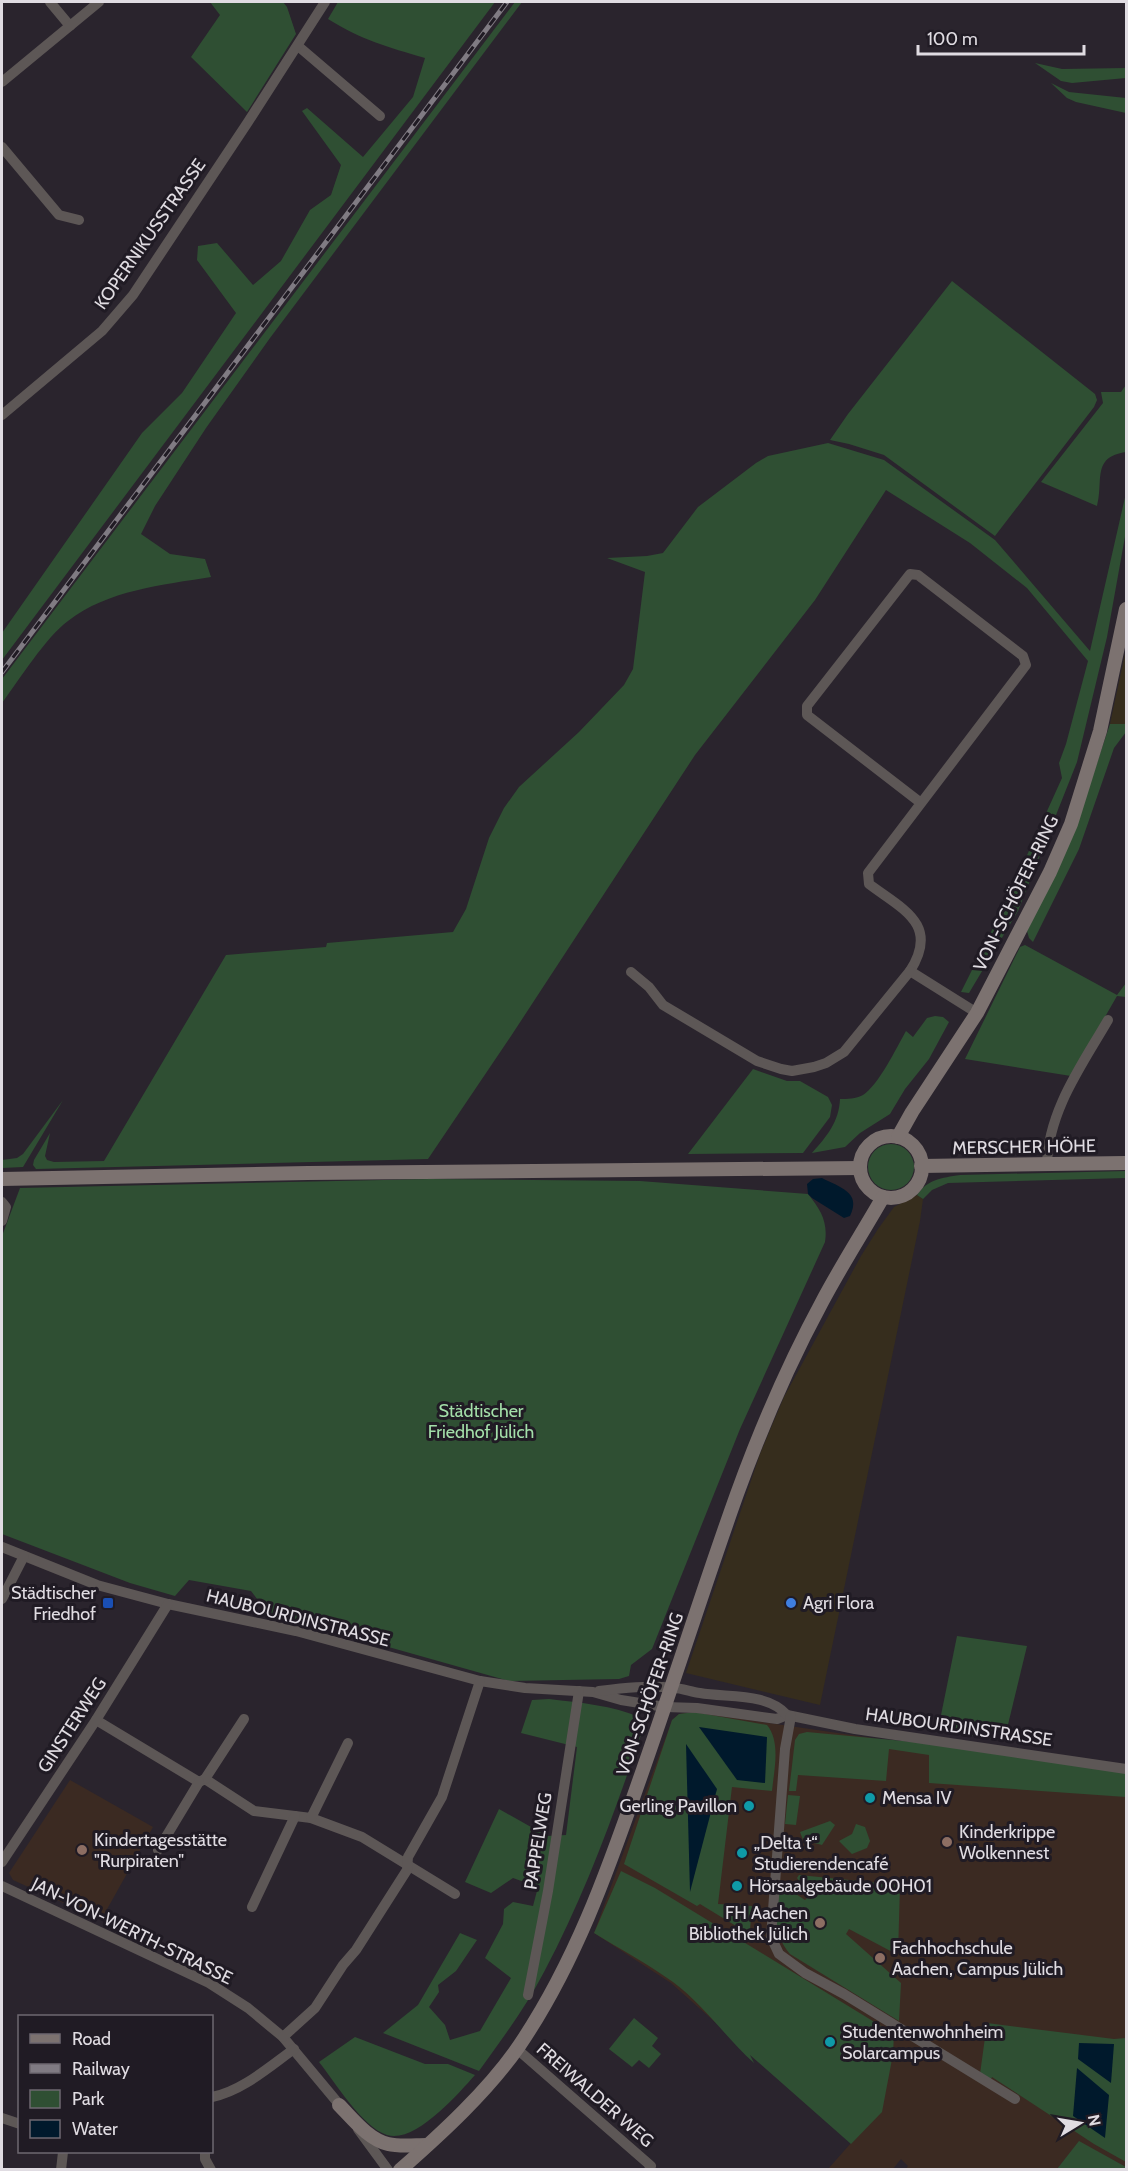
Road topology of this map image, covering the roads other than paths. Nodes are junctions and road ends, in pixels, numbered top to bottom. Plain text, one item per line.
1 (50, 2) edge
2 (99, 2) edge
3 (325, 2) edge
4 (70, 26) junction
5 (298, 46) junction
6 (2, 82) edge
7 (380, 116) dead end
8 (2, 147) edge
9 (79, 220) dead end
10 (2, 415) edge
11 (1126, 609) edge
12 (921, 803) junction
13 (910, 971) junction
14 (631, 972) dead end
15 (977, 1012) junction
16 (1108, 1020) dead end
17 (898, 1137) junction
18 (1126, 1163) edge
19 (1047, 1165) junction
20 (921, 1166) junction
21 (860, 1168) junction
22 (2, 1179) edge
23 (883, 1197) junction
24 (2, 1202) edge
25 (2, 1221) edge
26 (2, 1547) edge
27 (24, 1556) junction
28 (2, 1599) edge
29 (168, 1604) junction
30 (480, 1681) junction
31 (672, 1688) junction
32 (579, 1691) junction
33 (593, 1692) junction
34 (665, 1707) junction
35 (789, 1715) junction
36 (244, 1719) dead end
37 (96, 1720) junction
38 (348, 1743) dead end
39 (1126, 1769) edge
40 (202, 1780) junction
41 (295, 1816) junction
42 (310, 1818) junction
43 (158, 1850) dead end
44 (2, 1862) edge
45 (407, 1863) junction
46 (2, 1886) edge
47 (455, 1894) dead end
48 (252, 1907) dead end
49 (528, 1995) dead end
50 (283, 2037) junction
51 (294, 2049) junction
52 (517, 2049) junction
53 (213, 2097) edge
54 (1015, 2099) dead end
55 (339, 2105) junction
56 (2, 2118) edge
57 (18, 2123) edge
58 (427, 2145) junction
59 (63, 2153) edge
60 (205, 2153) edge
61 (650, 2168) edge
62 (61, 2169) edge
63 (211, 2169) edge
64 (388, 2169) edge
65 (400, 2169) edge

1 - 4 street
2 - 4 street
3 - 5 street, KOPERNIKUSSTRASSE
4 - 6 street
5 - 7 street
5 - 10 street, KOPERNIKUSSTRASSE
8 - 9 street
11 - 15 main road, VON-SCHÖFER-RING
12 - 12 street
12 - 13 street
13 - 14 street
13 - 15 street
15 - 17 main road, VON-SCHÖFER-RING
16 - 19 street
17 - 20 main road
17 - 21 main road
18 - 19 main road, MERSCHER HÖHE
19 - 20 main road, MERSCHER HÖHE
20 - 23 main road
21 - 22 main road
21 - 23 main road
23 - 31 main road, VON-SCHÖFER-RING
24 - 25 street
26 - 27 street, HAUBOURDINSTRASSE
27 - 28 street
27 - 29 street, HAUBOURDINSTRASSE
29 - 30 street, HAUBOURDINSTRASSE
29 - 37 street, GINSTERWEG
30 - 32 street, HAUBOURDINSTRASSE
30 - 45 street
31 - 33 street, HAUBOURDINSTRASSE
31 - 34 main road, VON-SCHÖFER-RING
31 - 35 street, HAUBOURDINSTRASSE
32 - 33 street, HAUBOURDINSTRASSE
32 - 49 street, PAPPELWEG
33 - 34 street, HAUBOURDINSTRASSE
34 - 35 street, HAUBOURDINSTRASSE
34 - 52 main road, VON-SCHÖFER-RING
35 - 39 street, HAUBOURDINSTRASSE
35 - 54 street
36 - 40 street
37 - 40 street
37 - 44 street, GINSTERWEG
38 - 42 street
40 - 41 street
40 - 43 street
41 - 42 street
41 - 48 street
42 - 45 street
45 - 47 street
45 - 50 street
46 - 50 street, JAN-VON-WERTH-STRASSE
50 - 51 street, JAN-VON-WERTH-STRASSE
51 - 53 street
51 - 55 street, JAN-VON-WERTH-STRASSE
52 - 58 main road, VON-SCHÖFER-RING
52 - 61 street, FREIWALDER WEG
55 - 58 main road
55 - 64 street, JAN-VON-WERTH-STRASSE
56 - 57 street
58 - 65 main road, VON-SCHÖFER-RING
59 - 62 street
60 - 63 street

